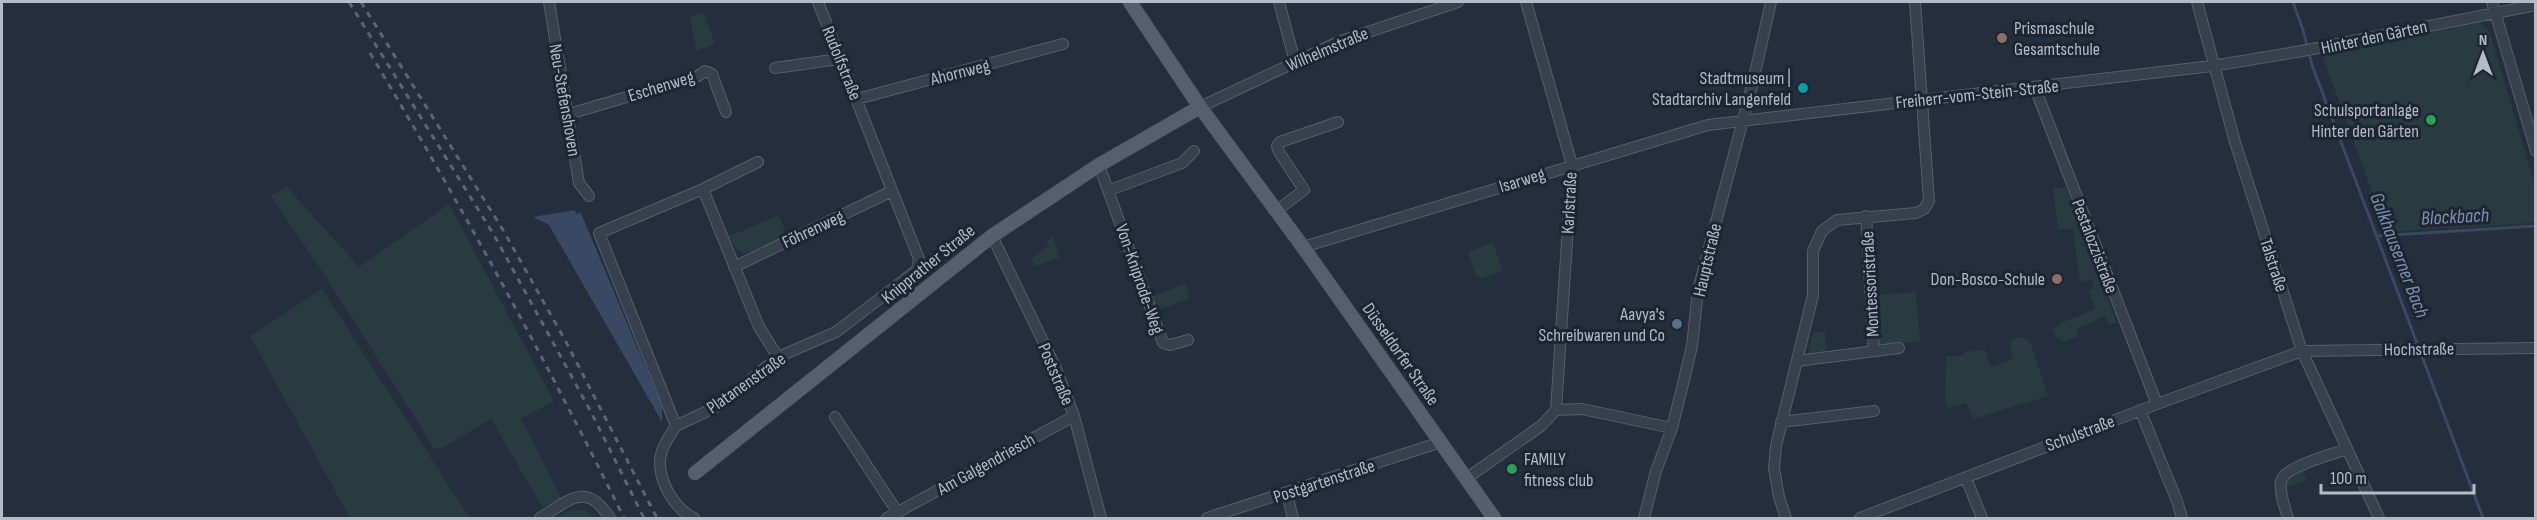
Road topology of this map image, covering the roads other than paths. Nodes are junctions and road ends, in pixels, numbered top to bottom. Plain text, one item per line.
1 (549, 2) edge
2 (819, 2) edge
3 (1130, 2) edge
4 (1280, 2) edge
5 (1458, 2) edge
6 (1526, 2) edge
7 (1771, 2) edge
8 (1915, 2) edge
9 (2197, 2) edge
10 (2535, 5) edge
11 (2494, 7) edge
12 (1063, 44) dead end
13 (840, 58) junction
14 (1295, 62) junction
15 (2212, 66) junction
16 (775, 68) dead end
17 (2035, 88) junction
18 (857, 99) junction
19 (1922, 101) junction
20 (1200, 107) junction
21 (726, 112) dead end
22 (569, 114) junction
23 (1742, 119) junction
24 (1338, 122) dead end
25 (867, 124) joint
26 (1194, 151) dead end
27 (2535, 151) edge
28 (758, 162) dead end
29 (1099, 165) junction
30 (1572, 165) junction
31 (703, 189) junction
32 (1110, 190) junction
33 (892, 191) junction
34 (589, 196) dead end
35 (1276, 211) junction
36 (1866, 216) junction
37 (992, 236) junction
38 (1303, 247) junction
39 (734, 267) junction
40 (1188, 340) dead end
41 (1899, 348) dead end
42 (2535, 348) edge
43 (1874, 351) junction
44 (2302, 351) junction
45 (778, 357) junction
46 (1797, 361) junction
47 (2157, 404) junction
48 (1556, 410) junction
49 (2140, 410) junction
50 (1874, 411) dead end
51 (1074, 416) junction
52 (835, 417) dead end
53 (1781, 422) junction
54 (676, 426) junction
55 (1672, 428) junction
56 (1441, 442) junction
57 (2347, 449) junction
58 (695, 473) dead end
59 (1467, 478) junction
60 (1966, 478) junction
61 (1287, 494) junction
62 (898, 513) junction
63 (540, 519) edge
64 (610, 519) edge
65 (694, 519) edge
66 (887, 519) edge
67 (1101, 519) edge
68 (1207, 519) edge
69 (1293, 519) edge
70 (1494, 519) edge
71 (1644, 519) edge
72 (1786, 519) edge
73 (1860, 519) edge
74 (1982, 519) edge
75 (2182, 519) edge
76 (2288, 519) edge
77 (2379, 519) edge

1 - 22 street, Neu-Stefenshoven
2 - 13 street, Rudolfstraße
3 - 20 main road, Düsseldorfer Straße
4 - 14 street
5 - 14 street, Wilhelmstraße
6 - 30 street, Karlstraße
7 - 23 street, Hauptstraße
8 - 19 street
9 - 15 street, Talstraße
10 - 11 street, Hinter den Gärten
11 - 15 street, Hinter den Gärten
11 - 27 street
12 - 18 street, Ahornweg
13 - 16 street
13 - 18 street, Rudolfstraße
14 - 20 street, Wilhelmstraße
15 - 17 street, Freiherr-vom-Stein-Straße
15 - 44 street, Talstraße
17 - 19 street, Freiherr-vom-Stein-Straße
17 - 47 street, Pestalozzistraße
18 - 25 street, Rudolfstraße
19 - 23 street, Freiherr-vom-Stein-Straße
19 - 36 street, Montessoristraße
20 - 29 main road, Knipprather Straße
20 - 35 main road, Düsseldorfer Straße
21 - 22 street, Eschenweg
22 - 34 street, Neu-Stefenshoven
23 - 30 street, Isarweg
23 - 55 street, Hauptstraße
24 - 35 street
25 - 33 street, Platanenstraße
26 - 32 street
28 - 31 street
29 - 32 street, Von-Kniprode-Weg
29 - 37 main road, Knipprather Straße
30 - 38 street, Isarweg
30 - 48 street, Karlstraße
31 - 39 street
31 - 54 street
32 - 40 street, Von-Kniprode-Weg
33 - 39 street, Föhrenweg
33 - 45 street, Platanenstraße
35 - 38 main road, Düsseldorfer Straße
36 - 43 street, Montessoristraße
36 - 46 street, Montessoristraße
37 - 51 street, Poststraße
37 - 58 main road, Knipprather Straße
38 - 56 main road, Düsseldorfer Straße
39 - 45 street
41 - 43 street, Montessoristraße
42 - 44 street, Hochstraße
43 - 46 street, Montessoristraße
44 - 47 street, Schulstraße
44 - 57 street, Talstraße
45 - 54 street, Platanenstraße
46 - 53 street, Montessoristraße
47 - 49 street, Schulstraße
48 - 55 street
48 - 59 street
49 - 60 street, Schulstraße
49 - 75 street
50 - 53 street
51 - 62 street, Am Galgendriesch
51 - 67 street, Poststraße
52 - 62 street
53 - 72 street, Montessoristraße
54 - 65 street
55 - 71 street, Hauptstraße
56 - 59 main road, Düsseldorfer Straße
56 - 61 street, Postgartenstraße
57 - 76 street
57 - 77 street, Talstraße
59 - 70 main road, Düsseldorfer Straße
60 - 73 street, Schulstraße
60 - 74 street
61 - 68 street, Postgartenstraße
61 - 69 street
62 - 66 street, Am Galgendriesch
63 - 64 street

